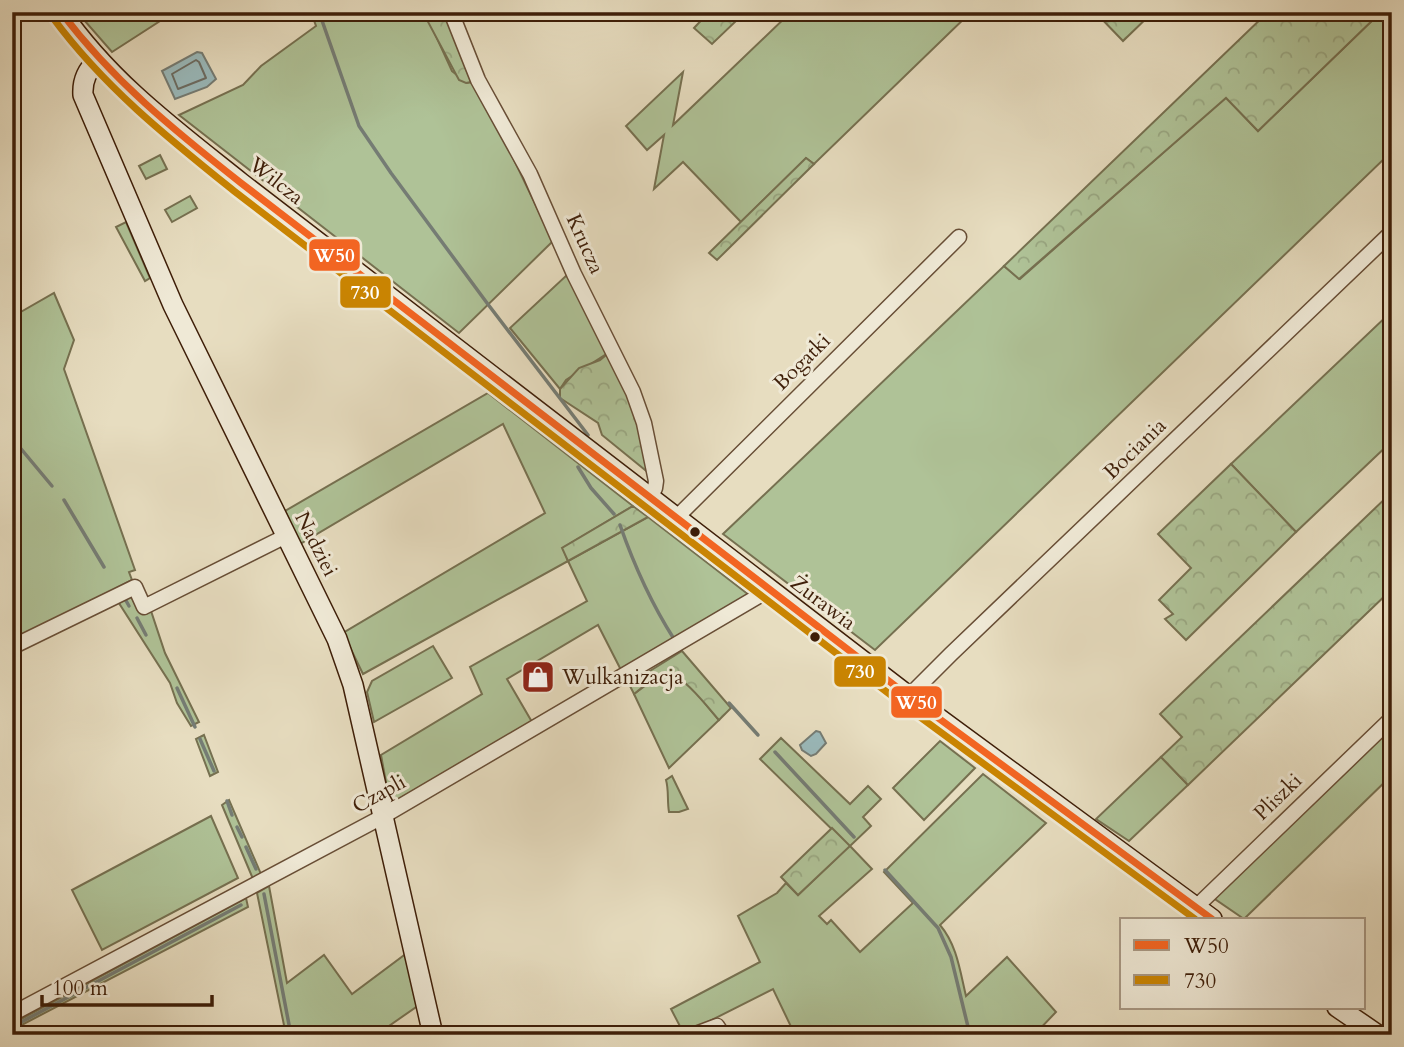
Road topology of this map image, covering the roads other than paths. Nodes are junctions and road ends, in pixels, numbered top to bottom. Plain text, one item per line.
1 (61, 12) edge
2 (451, 12) edge
3 (98, 59) junction
4 (1392, 232) edge
5 (959, 237) dead end
6 (480, 367) joint
7 (650, 498) junction
8 (676, 518) junction
9 (286, 536) junction
10 (763, 592) junction
11 (12, 647) edge
12 (911, 698) junction
13 (1392, 718) edge
14 (382, 817) junction
15 (1203, 914) edge
16 (1340, 1009) edge
17 (12, 1014) edge
18 (433, 1035) edge
19 (693, 1035) edge
20 (723, 1035) edge
21 (1378, 1035) edge

1 - 3 main road, Wilcza
2 - 7 street, Krucza
3 - 6 main road, Wilcza
3 - 9 main road, Nadziei
4 - 12 street, Bociania
5 - 8 street, Bogatki
6 - 7 main road, Żurawia
7 - 8 main road, Żurawia
8 - 10 main road, Żurawia
9 - 11 street
9 - 14 main road, Nadziei
10 - 12 main road, Żurawia
10 - 14 street, Czapli
12 - 15 main road, Żurawia
13 - 15 street, Pliszki
14 - 17 street, Czapli
14 - 18 main road, Nadziei
16 - 21 main road
19 - 20 street

